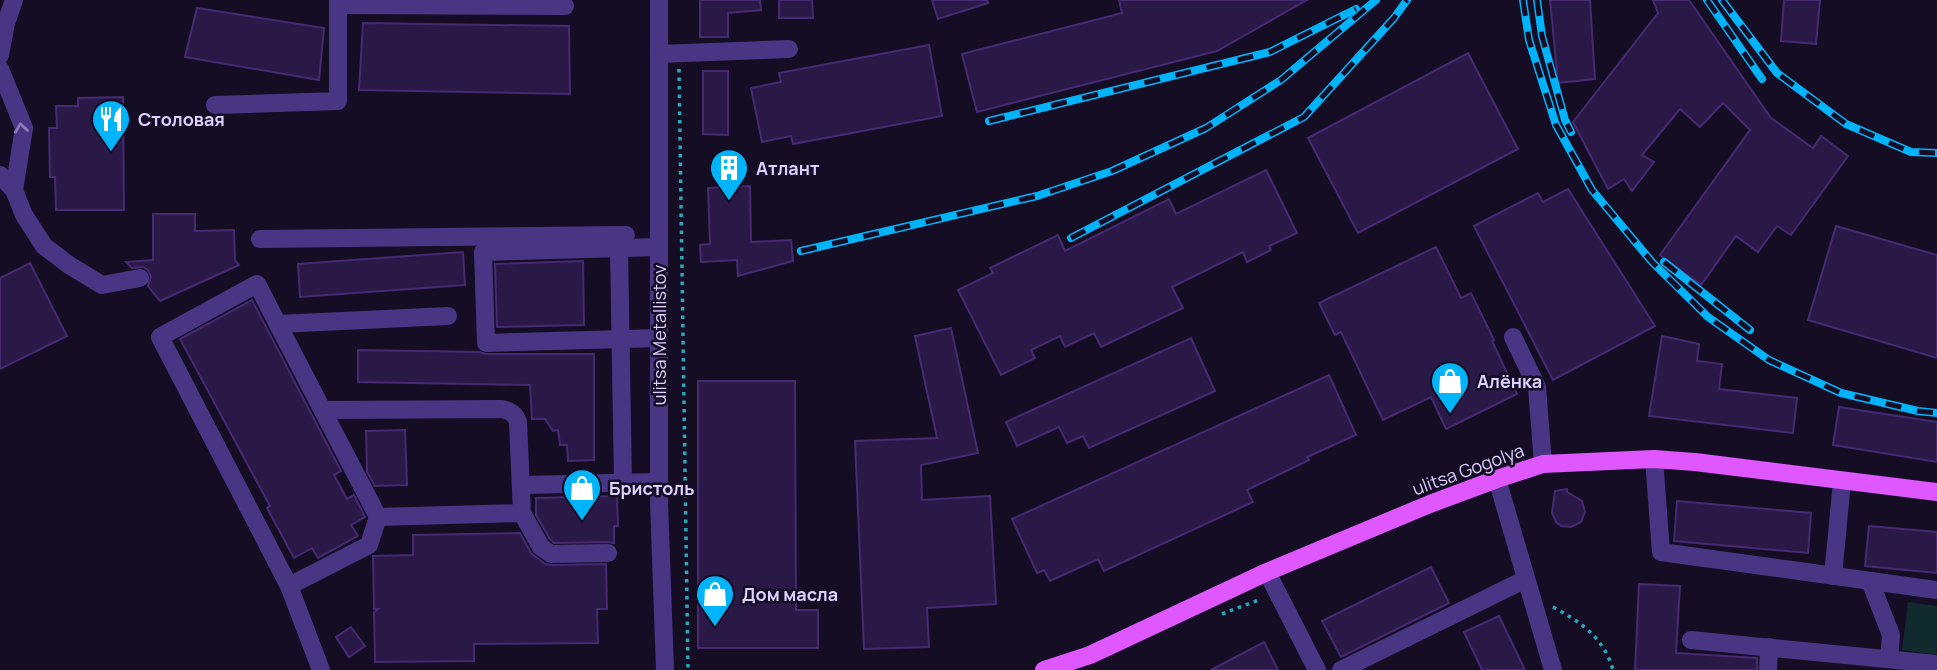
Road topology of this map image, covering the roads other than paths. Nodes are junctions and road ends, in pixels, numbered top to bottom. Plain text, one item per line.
1 (14, 0) edge
2 (659, 0) edge
3 (338, 3) edge
4 (565, 6) dead end
5 (789, 49) dead end
6 (659, 54) junction
7 (0, 55) edge
8 (0, 69) edge
9 (215, 105) dead end
10 (0, 176) edge
11 (14, 190) junction
12 (260, 239) dead end
13 (622, 242) junction
14 (659, 247) junction
15 (140, 278) dead end
16 (448, 316) dead end
17 (278, 324) junction
18 (1513, 337) dead end
19 (659, 338) junction
20 (620, 340) junction
21 (323, 410) junction
22 (1654, 459) junction
23 (1543, 464) junction
24 (1497, 479) junction
25 (1842, 481) junction
26 (659, 482) junction
27 (623, 483) junction
28 (521, 485) junction
29 (1937, 492) edge
30 (522, 513) junction
31 (378, 517) junction
32 (608, 553) dead end
33 (1267, 572) junction
34 (1833, 576) junction
35 (1526, 579) junction
36 (1870, 581) junction
37 (289, 586) junction
38 (1937, 590) edge
39 (1691, 639) dead end
40 (1769, 647) junction
41 (1889, 659) junction
42 (1937, 664) edge
43 (321, 670) edge
44 (664, 670) edge
45 (1044, 670) edge
46 (1317, 670) edge
47 (1341, 670) edge
48 (1553, 670) edge
49 (1768, 670) edge

1 - 7 street
2 - 6 street, ulitsa Metallistov
3 - 4 street
3 - 9 street
5 - 6 street
6 - 14 street, ulitsa Metallistov
11 -> 8 street
10 - 11 street
11 - 15 street
12 - 13 street
13 - 14 street
13 - 20 street
13 - 20 street
14 - 19 street, ulitsa Metallistov
16 - 17 street
17 - 21 street
17 - 37 street
18 - 23 street
19 - 20 street
19 - 26 street, ulitsa Metallistov
20 - 27 street
21 - 28 street
21 - 31 street
22 - 23 main road, ulitsa Gogolya
22 - 25 main road, ulitsa Gogolya
22 - 34 street
23 - 24 main road, ulitsa Gogolya
24 - 33 main road, ulitsa Gogolya
24 - 35 street
25 - 29 main road, ulitsa Gogolya
25 - 34 street
26 - 27 street
26 - 44 street, ulitsa Metallistov
27 - 28 street
28 - 30 street
30 - 31 street
30 - 32 street
31 - 37 street
33 - 45 main road, ulitsa Gogolya
33 - 46 street
34 - 36 street
35 - 47 street
35 - 48 street
36 - 38 street
36 - 41 street
37 - 43 street
39 - 40 street
40 - 41 street
40 - 49 street
41 - 42 street

